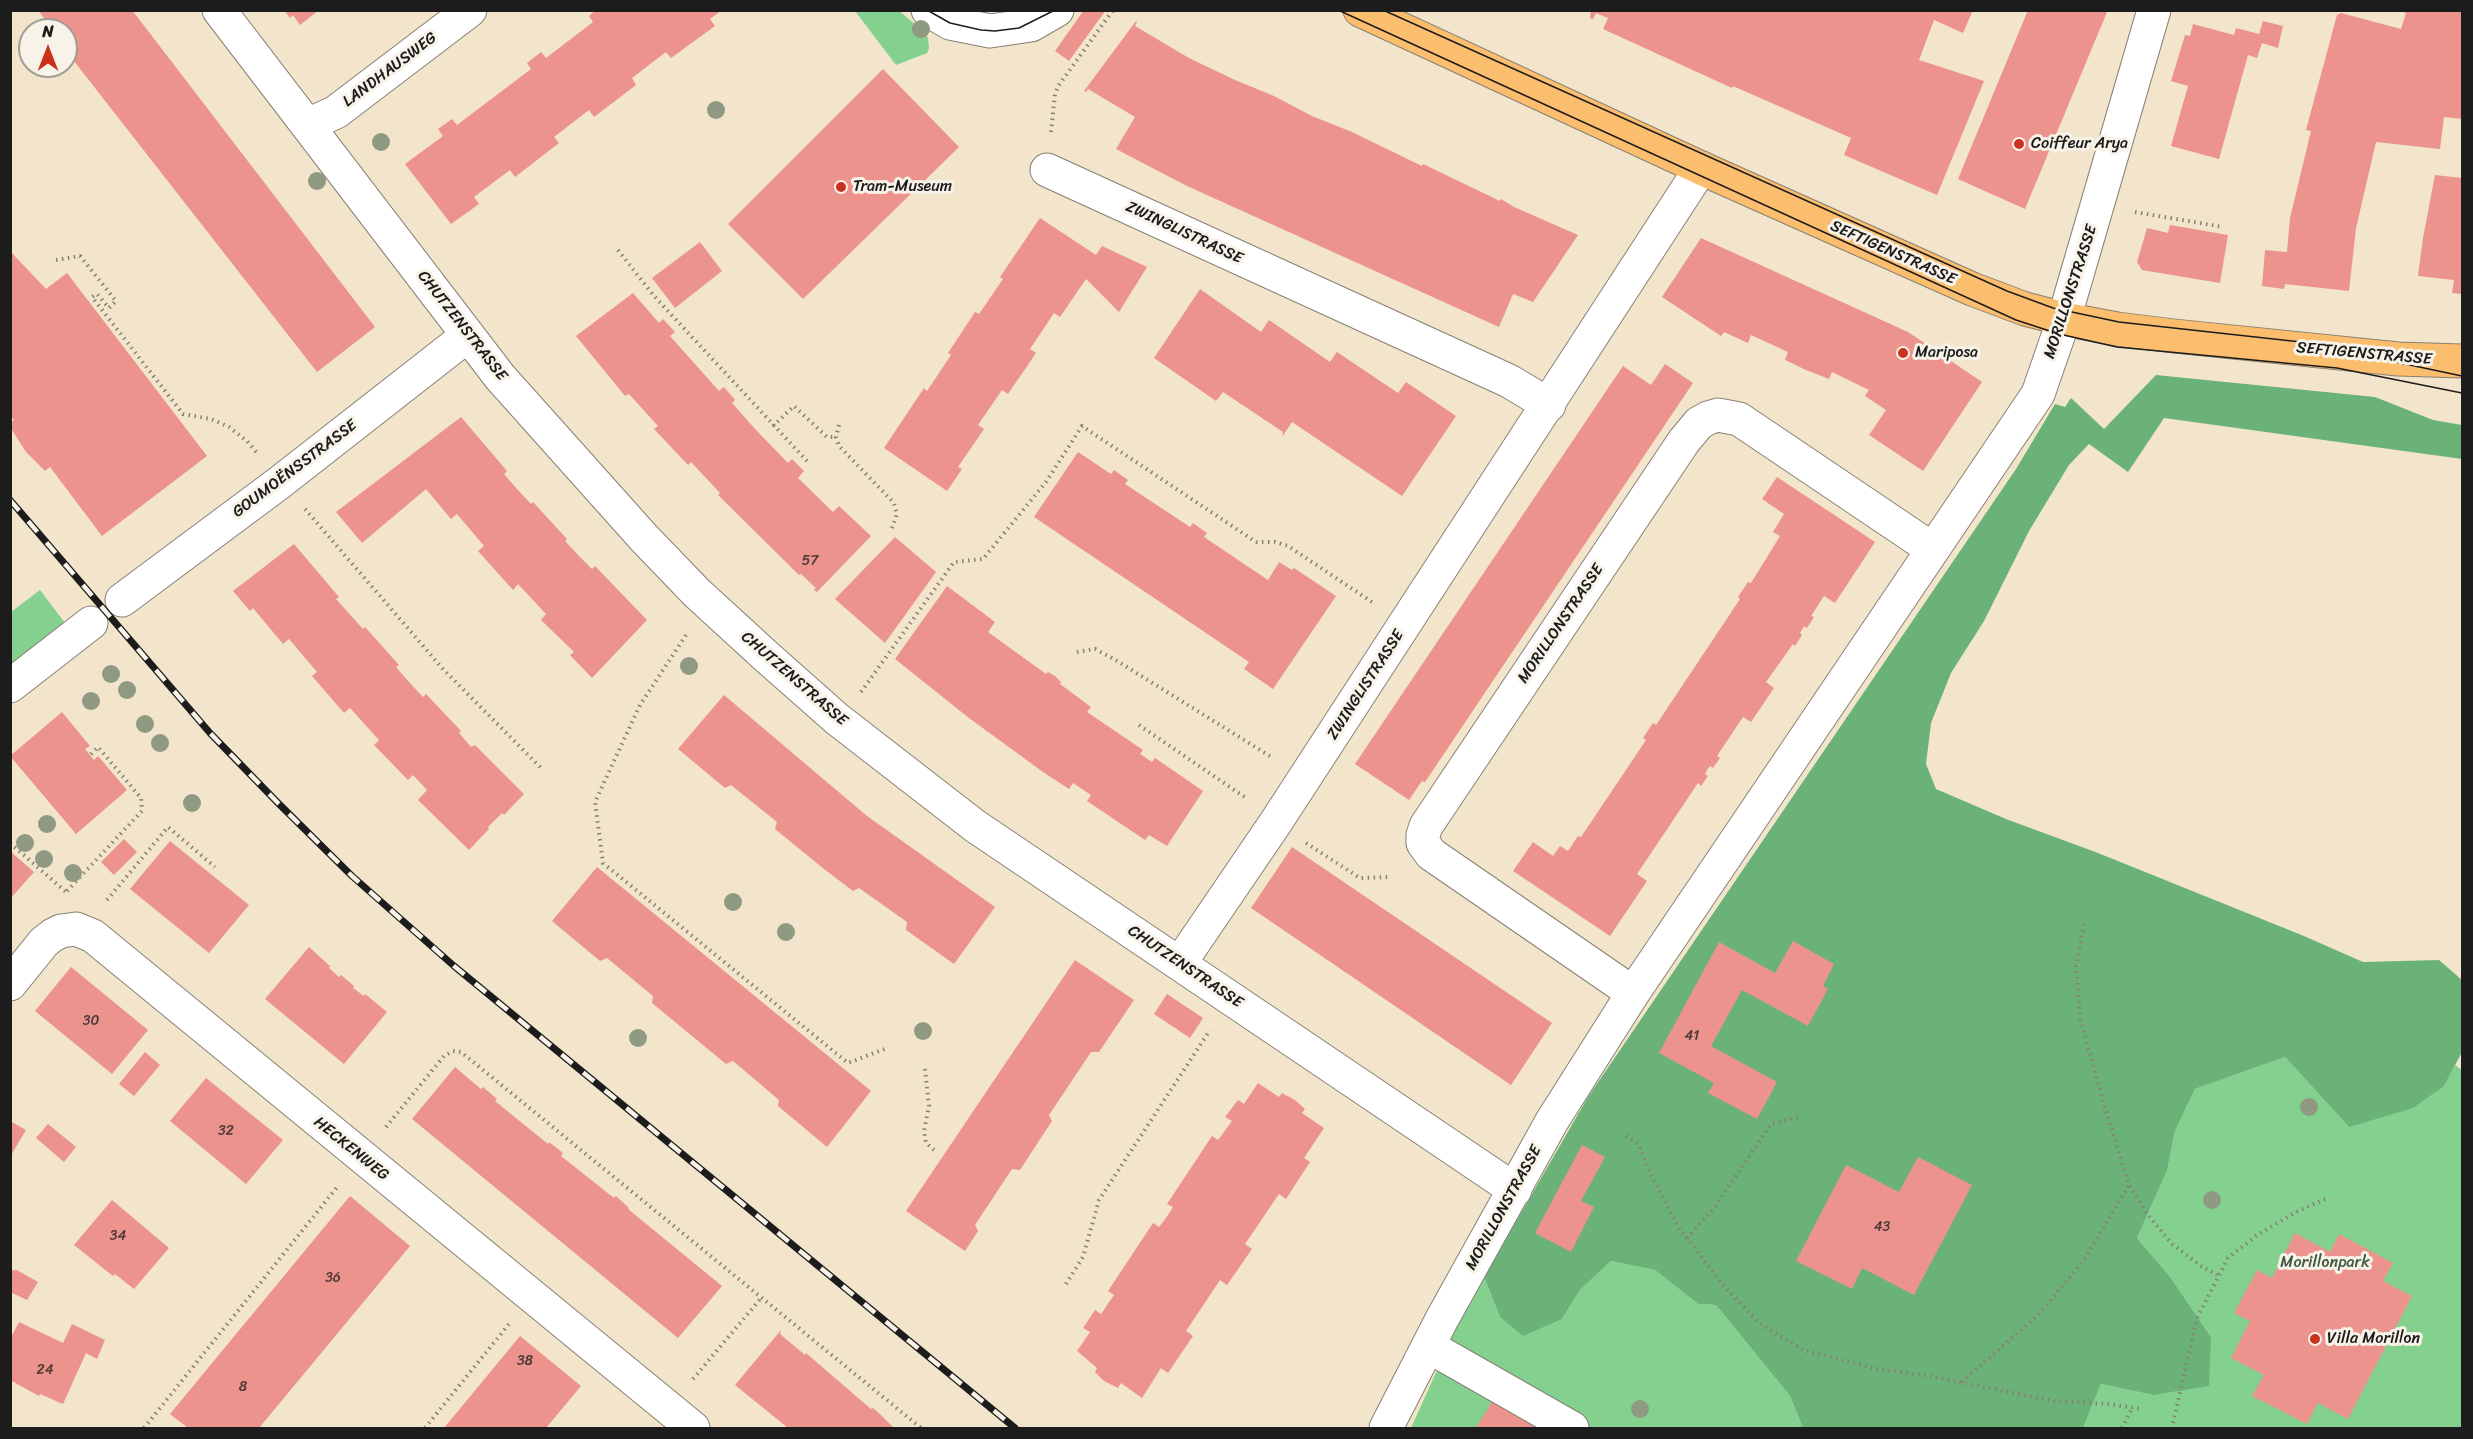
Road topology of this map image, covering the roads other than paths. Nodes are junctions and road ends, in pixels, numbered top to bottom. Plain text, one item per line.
1 (219, 10) edge
2 (470, 10) edge
3 (928, 10) edge
4 (1057, 10) edge
5 (1360, 10) edge
6 (2154, 10) edge
7 (308, 125) junction
8 (1701, 168) junction
9 (1047, 170) road end
10 (2064, 319) junction
11 (467, 336) junction
12 (2463, 361) edge
13 (1549, 405) junction
14 (1932, 549) junction
15 (122, 600) dead end
16 (92, 623) dead end
17 (10, 686) edge
18 (1180, 963) junction
19 (10, 984) edge
20 (1633, 993) junction
21 (1515, 1190) junction
22 (1428, 1346) junction
23 (693, 1428) edge
24 (1386, 1428) edge
25 (1572, 1428) edge

1 - 7 street, CHUTZENSTRASSE
2 - 7 street, LANDHAUSWEG
3 - 4 street
5 - 8 main road, SEFTIGENSTRASSE
6 - 10 street, MORILLONSTRASSE
7 - 11 street, CHUTZENSTRASSE
8 - 10 main road, SEFTIGENSTRASSE
8 - 13 street, ZWINGLISTRASSE
9 - 13 street, ZWINGLISTRASSE
10 - 12 main road, SEFTIGENSTRASSE
10 - 14 street, MORILLONSTRASSE
11 - 15 street, GOUMOËNSSTRASSE
11 - 18 street, CHUTZENSTRASSE
13 - 18 street, ZWINGLISTRASSE
14 - 20 street, MORILLONSTRASSE
14 - 20 street, MORILLONSTRASSE
16 - 17 street
18 - 21 street, CHUTZENSTRASSE
19 - 23 street, HECKENWEG
20 - 21 street, MORILLONSTRASSE
21 - 22 street, MORILLONSTRASSE
22 - 24 street, MORILLONSTRASSE
22 - 25 street

